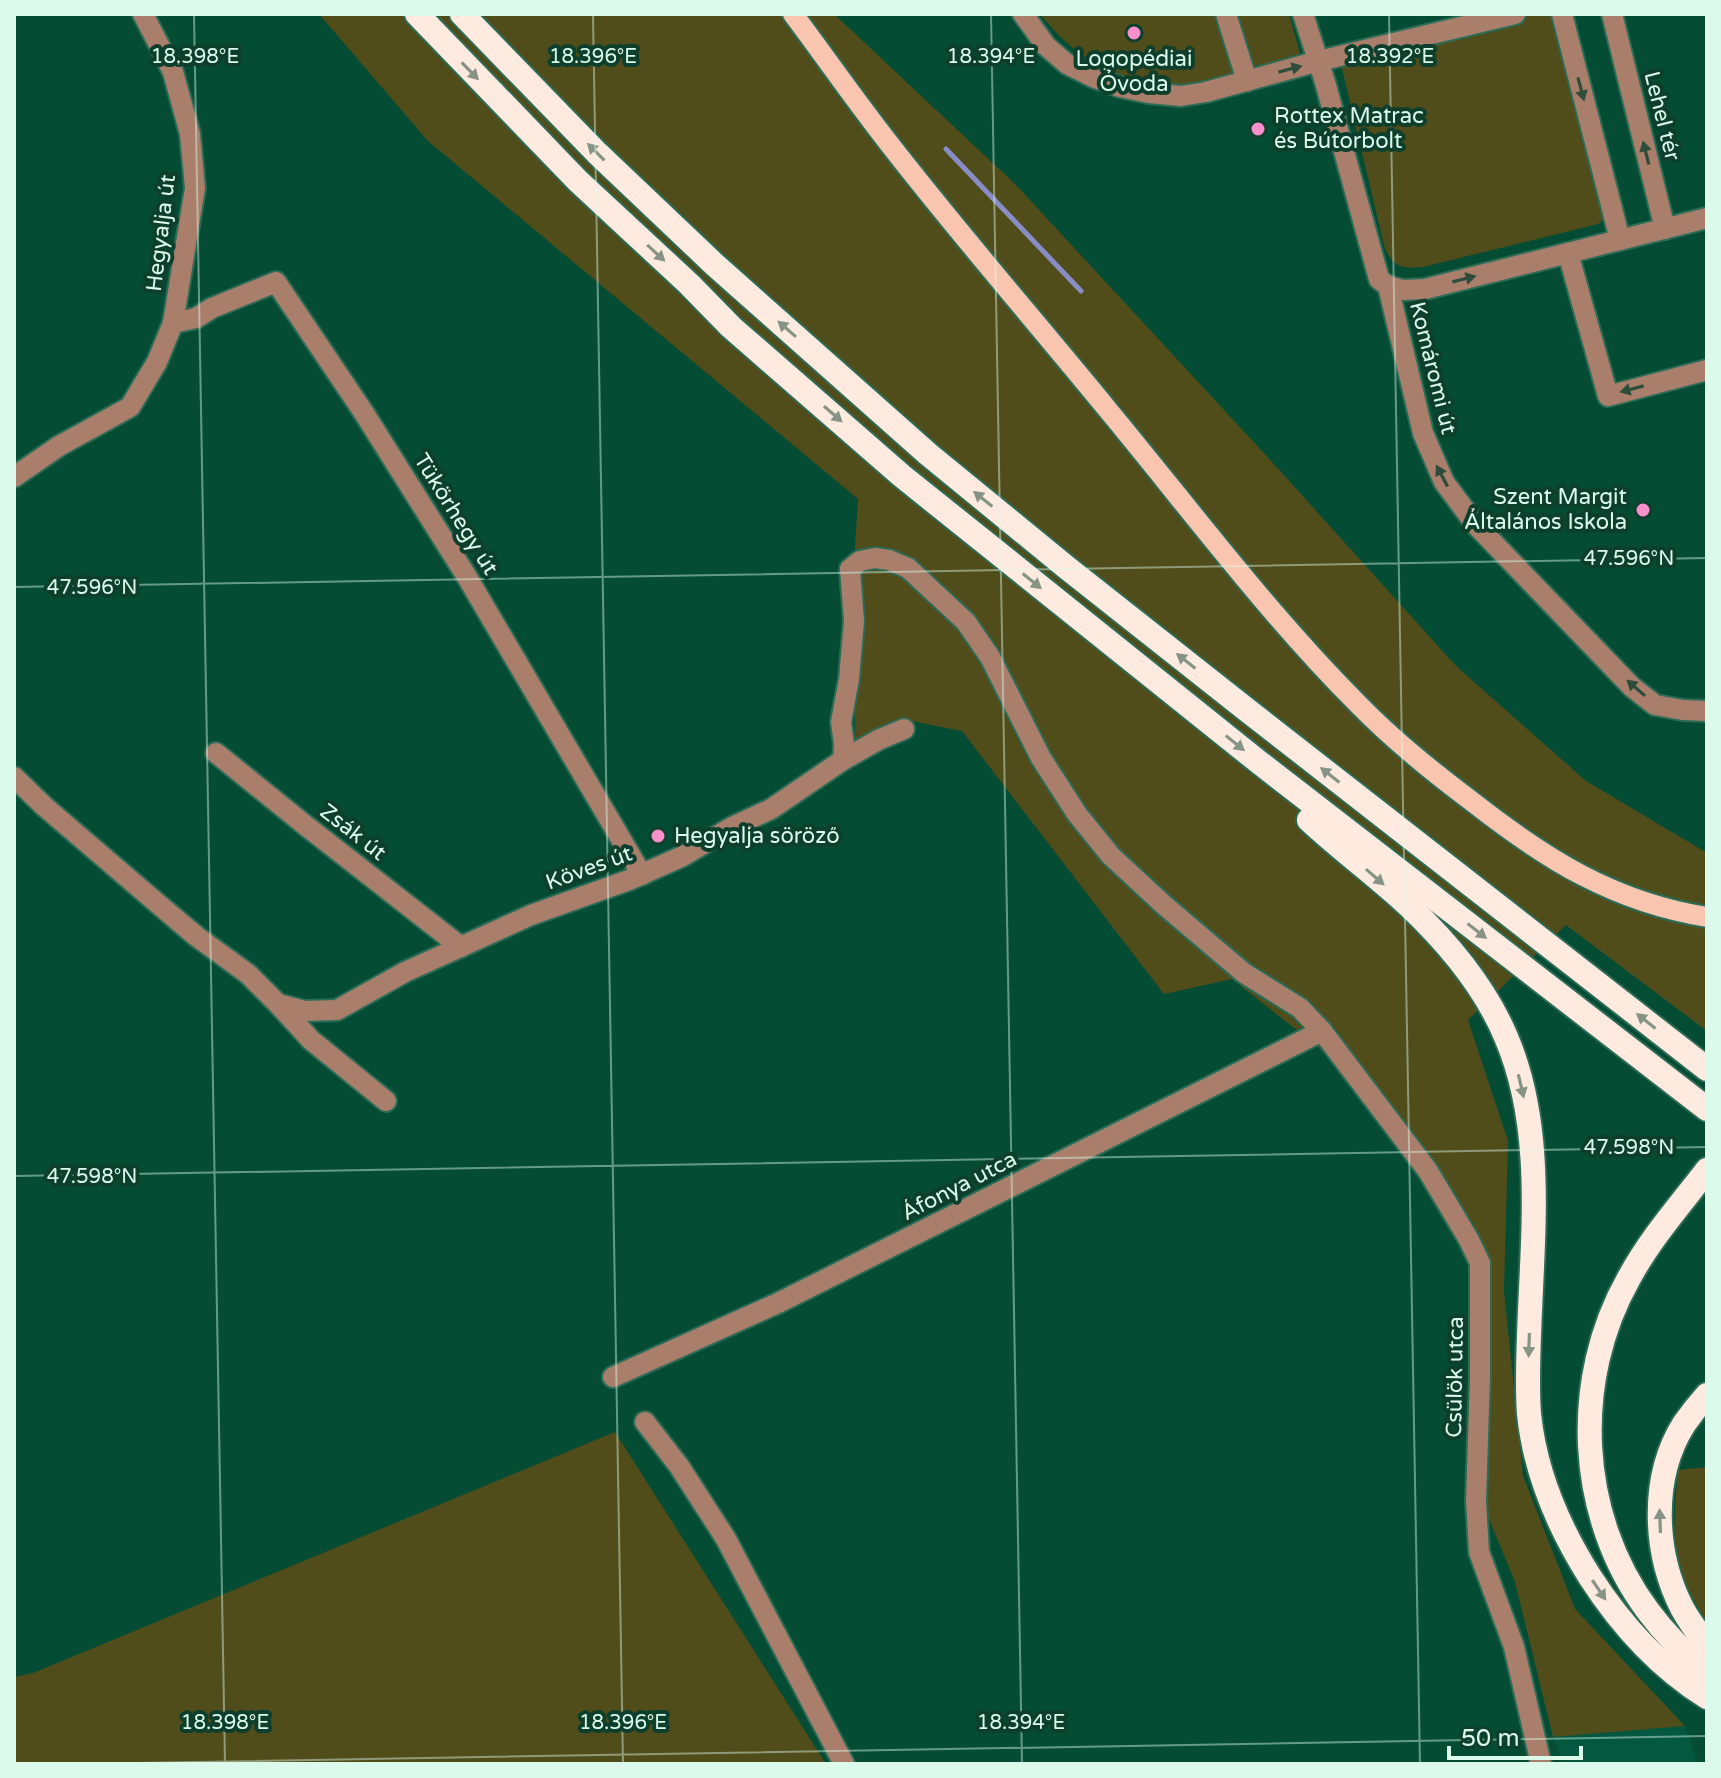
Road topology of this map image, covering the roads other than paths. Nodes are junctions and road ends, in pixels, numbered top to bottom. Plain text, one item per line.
1 (143, 14) edge
2 (417, 14) edge
3 (462, 14) edge
4 (793, 14) edge
5 (1023, 14) edge
6 (1226, 14) edge
7 (1303, 14) edge
8 (1515, 14) edge
9 (1562, 14) edge
10 (1612, 14) edge
11 (1441, 22) edge
12 (1319, 61) junction
13 (1247, 81) junction
14 (1707, 218) edge
15 (1665, 229) junction
16 (1620, 240) junction
17 (1568, 253) junction
18 (1388, 286) junction
19 (173, 323) junction
20 (1707, 370) edge
21 (14, 477) edge
22 (1707, 711) edge
23 (904, 729) dead end
24 (216, 753) dead end
25 (843, 760) junction
26 (1260, 763) junction
27 (14, 777) edge
28 (642, 875) junction
29 (1707, 917) edge
30 (461, 947) junction
31 (278, 1004) junction
32 (1322, 1031) junction
33 (1707, 1069) edge
34 (386, 1101) dead end
35 (1698, 1102) edge
36 (1707, 1170) edge
37 (613, 1377) dead end
38 (1707, 1395) edge
39 (645, 1422) dead end
40 (1707, 1644) edge
41 (1707, 1672) edge
42 (1707, 1697) edge
43 (844, 1764) edge
44 (1541, 1764) edge

1 - 19 street, Hegyalja út
2 -> 26 highway
33 -> 3 highway
4 - 29 main road
5 - 13 street
6 - 13 street
7 - 12 street, Komáromi út
8 - 11 street
9 -> 16 street
15 -> 10 street, Lehel tér
11 - 12 street
13 -> 12 street
12 - 18 street, Komáromi út
14 - 15 street
15 - 16 street
16 - 17 street
18 -> 17 street
20 -> 17 street
22 -> 18 street, Komáromi út
19 - 21 street, Hegyalja út
19 - 28 street, Tükörhegy út
23 - 25 street, Köves út
24 - 30 street, Zsák út
25 - 28 street, Köves út
25 - 32 street, Csülök utca
26 -> 35 highway
26 -> 42 highway
27 - 31 street
28 - 30 street, Köves út
30 - 31 street, Köves út
31 - 34 street
32 - 37 street, Áfonya utca
32 - 44 street, Csülök utca
36 - 41 highway
40 -> 38 highway
39 - 43 street

